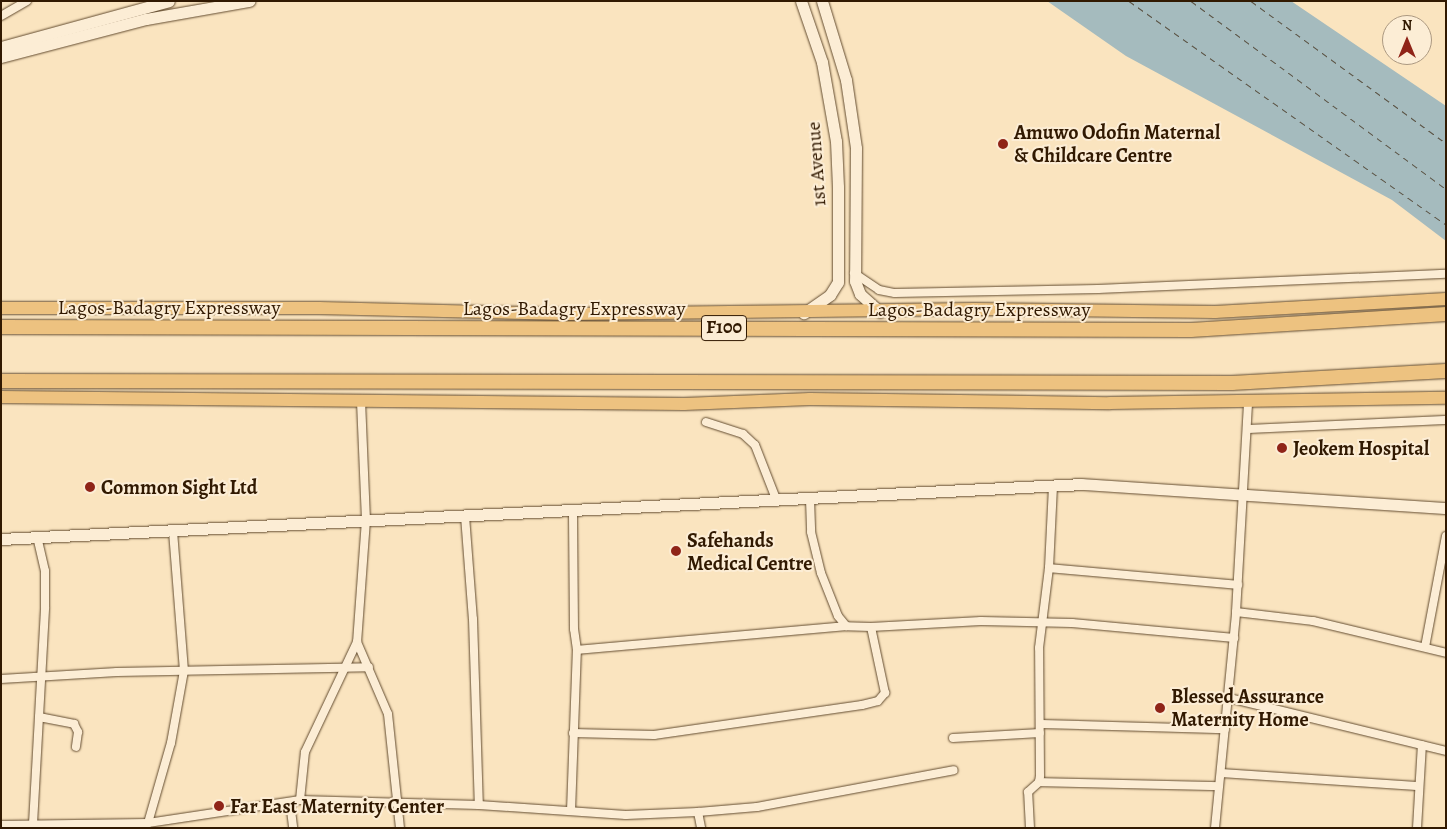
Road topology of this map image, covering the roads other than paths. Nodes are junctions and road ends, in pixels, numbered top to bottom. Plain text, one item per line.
1 (27, 1) edge
2 (168, 1) edge
3 (250, 1) edge
4 (801, 1) edge
5 (822, 1) edge
6 (142, 4) edge
7 (1, 16) edge
8 (146, 19) junction
9 (1, 46) edge
10 (1, 57) edge
11 (854, 273) junction
12 (1446, 274) edge
13 (1446, 299) edge
14 (1, 308) edge
15 (804, 312) junction
16 (880, 312) junction
17 (1446, 314) edge
18 (1, 327) edge
19 (1446, 371) edge
20 (1, 381) edge
21 (1, 396) edge
22 (1446, 398) edge
23 (361, 401) junction
24 (1248, 402) junction
25 (1446, 420) edge
26 (706, 422) dead end
27 (1246, 430) junction
28 (1053, 486) junction
29 (1243, 494) junction
30 (810, 499) junction
31 (776, 500) junction
32 (1446, 508) edge
33 (573, 512) junction
34 (465, 516) junction
35 (366, 520) junction
36 (173, 530) junction
37 (1446, 536) edge
38 (37, 537) junction
39 (1, 539) edge
40 (1049, 568) junction
41 (1238, 585) junction
42 (1236, 612) junction
43 (1041, 623) junction
44 (846, 626) junction
45 (871, 627) junction
46 (1234, 638) junction
47 (357, 642) junction
48 (1425, 647) junction
49 (577, 650) junction
50 (1446, 653) edge
51 (345, 666) junction
52 (369, 667) junction
53 (184, 670) junction
54 (41, 677) junction
55 (1, 679) edge
56 (1229, 698) junction
57 (39, 717) junction
58 (1225, 728) junction
59 (1040, 729) junction
60 (574, 733) junction
61 (953, 738) dead end
62 (1422, 745) junction
63 (76, 747) dead end
64 (1446, 751) edge
65 (954, 770) dead end
66 (1221, 773) junction
67 (1039, 782) junction
68 (1218, 786) junction
69 (1417, 786) junction
70 (300, 800) junction
71 (290, 802) junction
72 (399, 802) junction
73 (479, 805) junction
74 (570, 812) junction
75 (698, 812) junction
76 (148, 823) junction
77 (33, 824) junction
78 (1, 825) edge
79 (293, 828) edge
80 (400, 828) edge
81 (701, 828) edge
82 (1030, 828) edge
83 (1215, 828) edge
84 (1417, 828) edge

1 - 7 street
2 - 6 main road
3 - 8 main road
4 - 15 main road, 1st Avenue
5 - 11 main road, 1st Avenue
6 - 8 street
6 - 9 main road
8 - 10 main road
11 - 12 street
11 - 16 main road, 1st Avenue
13 - 16 main road, Lagos-Badagry Expressway
14 - 15 main road, Lagos-Badagry Expressway
15 - 16 main road, Lagos-Badagry Expressway
17 - 18 highway, Lagos-Badagry Expressway / F100
19 - 20 highway
21 - 23 main road
22 - 24 main road
23 - 24 main road
23 - 35 street
24 - 27 street
25 - 27 street
26 - 31 street
27 - 29 street
28 - 29 main road
28 - 30 main road
28 - 40 street
29 - 32 main road
29 - 41 street
30 - 31 main road
30 - 44 street
31 - 33 main road
33 - 34 main road
33 - 49 street
34 - 35 main road
34 - 73 street
35 - 36 main road
35 - 47 street
36 - 38 main road
36 - 53 street
37 - 48 street
38 - 39 main road
38 - 54 street
40 - 41 street
40 - 43 street
41 - 42 street
42 - 46 street
42 - 48 street
43 - 45 street
43 - 46 street
43 - 59 street
44 - 45 street
44 - 49 street
45 - 60 street
46 - 56 street
47 - 51 street
47 - 52 street
48 - 50 street
49 - 60 street
51 - 52 street
51 - 53 street
51 - 70 street
52 - 72 street
53 - 54 street
53 - 76 street
54 - 55 street
54 - 57 street
56 - 58 street
56 - 62 street
57 - 63 street
57 - 77 street
58 - 59 street
58 - 66 street
59 - 61 street
59 - 67 street
60 - 74 street
62 - 64 street
62 - 69 street
65 - 75 street
66 - 68 street
66 - 69 street
67 - 68 street
67 - 82 street
68 - 83 street
69 - 84 street
70 - 71 street
70 - 72 street
71 - 76 street
71 - 79 street
72 - 73 street
72 - 80 street
73 - 74 street
74 - 75 street
75 - 81 street
76 - 77 street
77 - 78 street

